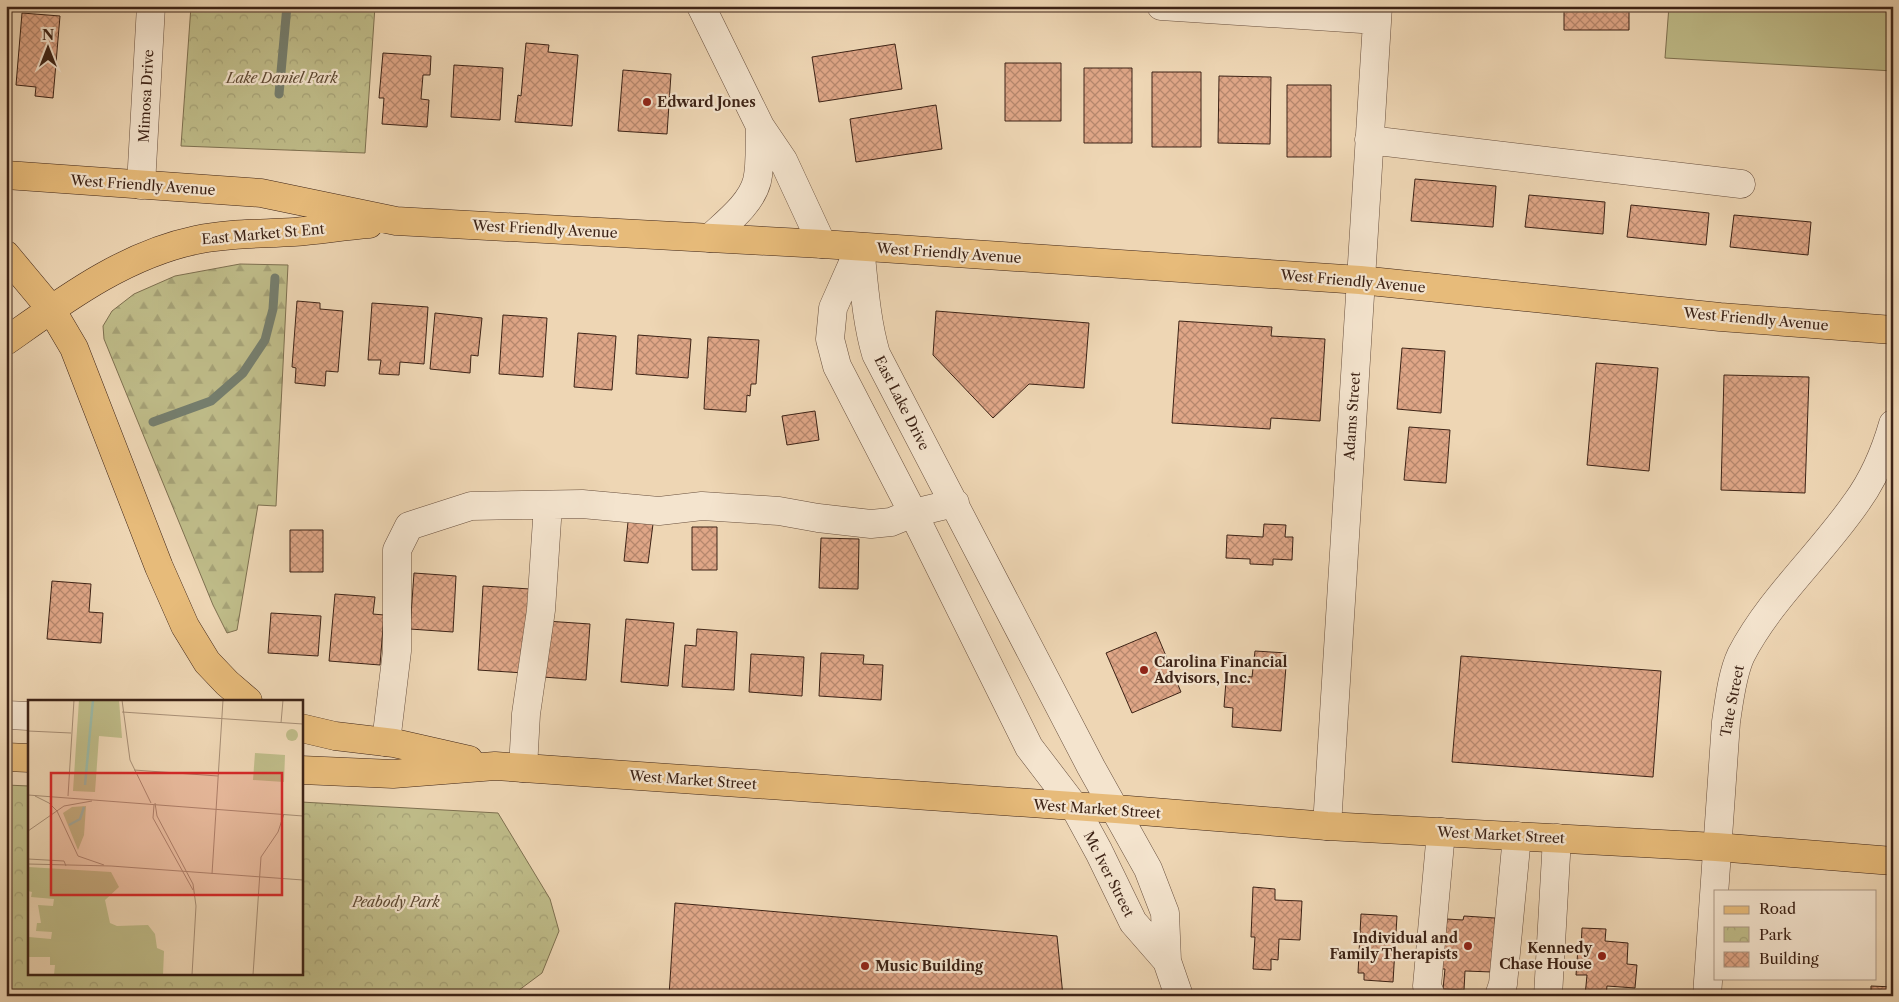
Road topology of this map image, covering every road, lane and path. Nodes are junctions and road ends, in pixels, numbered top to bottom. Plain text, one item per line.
1 (151, 6) edge
2 (701, 6) edge
3 (1161, 6) edge
4 (1378, 13) edge
5 (760, 126) junction
6 (1369, 140) junction
7 (6, 175) edge
8 (1741, 184) dead end
9 (141, 185) junction
10 (396, 221) junction
11 (710, 238) junction
12 (822, 244) junction
13 (860, 247) junction
14 (6, 255) edge
15 (1360, 280) junction
16 (51, 309) junction
17 (1893, 330) edge
18 (6, 341) edge
19 (1893, 424) edge
20 (955, 503) junction
21 (548, 505) junction
22 (913, 513) junction
23 (992, 575) junction
24 (955, 599) junction
25 (247, 700) edge
26 (6, 715) edge
27 (28, 716) edge
28 (302, 728) edge
29 (386, 742) junction
30 (6, 757) edge
31 (28, 758) edge
32 (495, 766) junction
33 (523, 768) junction
34 (302, 770) edge
35 (1074, 806) junction
36 (1116, 810) junction
37 (1327, 826) junction
38 (1441, 832) junction
39 (1517, 836) junction
40 (1557, 838) junction
41 (1716, 846) junction
42 (1893, 861) edge
43 (1168, 961) junction
44 (1179, 996) edge
45 (1431, 996) edge
46 (1499, 996) edge
47 (1548, 996) edge
48 (1707, 996) edge

1 - 9 street, Mimosa Drive
2 - 5 street
3 - 4 street
4 - 6 street, Adams Street
5 - 11 street
5 - 12 street
6 - 8 street
6 - 15 street, Adams Street
7 - 9 main road, West Friendly Avenue
9 - 10 main road, West Friendly Avenue
10 - 11 main road, West Friendly Avenue
10 - 16 main road, East Market St Ent
11 - 12 main road, West Friendly Avenue
12 - 13 main road, West Friendly Avenue
13 - 15 main road, West Friendly Avenue
13 - 20 street, East Lake Drive
13 - 22 street
14 - 16 main road
15 - 17 main road, West Friendly Avenue
15 - 37 street, Adams Street
16 - 18 main road, East Market St Ent
16 - 25 main road
19 - 41 street, Tate Street
20 - 22 street
20 - 23 street, East Lake Drive
21 - 22 street
21 - 29 street
21 - 33 street
22 - 24 street
23 - 24 street
23 - 36 street, East Lake Drive
24 - 35 street
26 - 27 street
28 - 29 main road
29 - 32 main road
30 - 31 main road
32 - 33 main road, West Market Street
32 - 34 main road, West Market Street
33 - 35 main road, West Market Street
35 - 36 main road, West Market Street
35 - 43 street, Mc Iver Street
36 - 37 main road, West Market Street
36 - 43 street, Mc Iver Street
37 - 38 main road, West Market Street
38 - 39 main road, West Market Street
38 - 45 street
39 - 40 main road, West Market Street
39 - 46 street
40 - 41 main road, West Market Street
40 - 47 street
41 - 42 main road, West Market Street
41 - 48 street, Tate Street
43 - 44 street, Mc Iver Street

